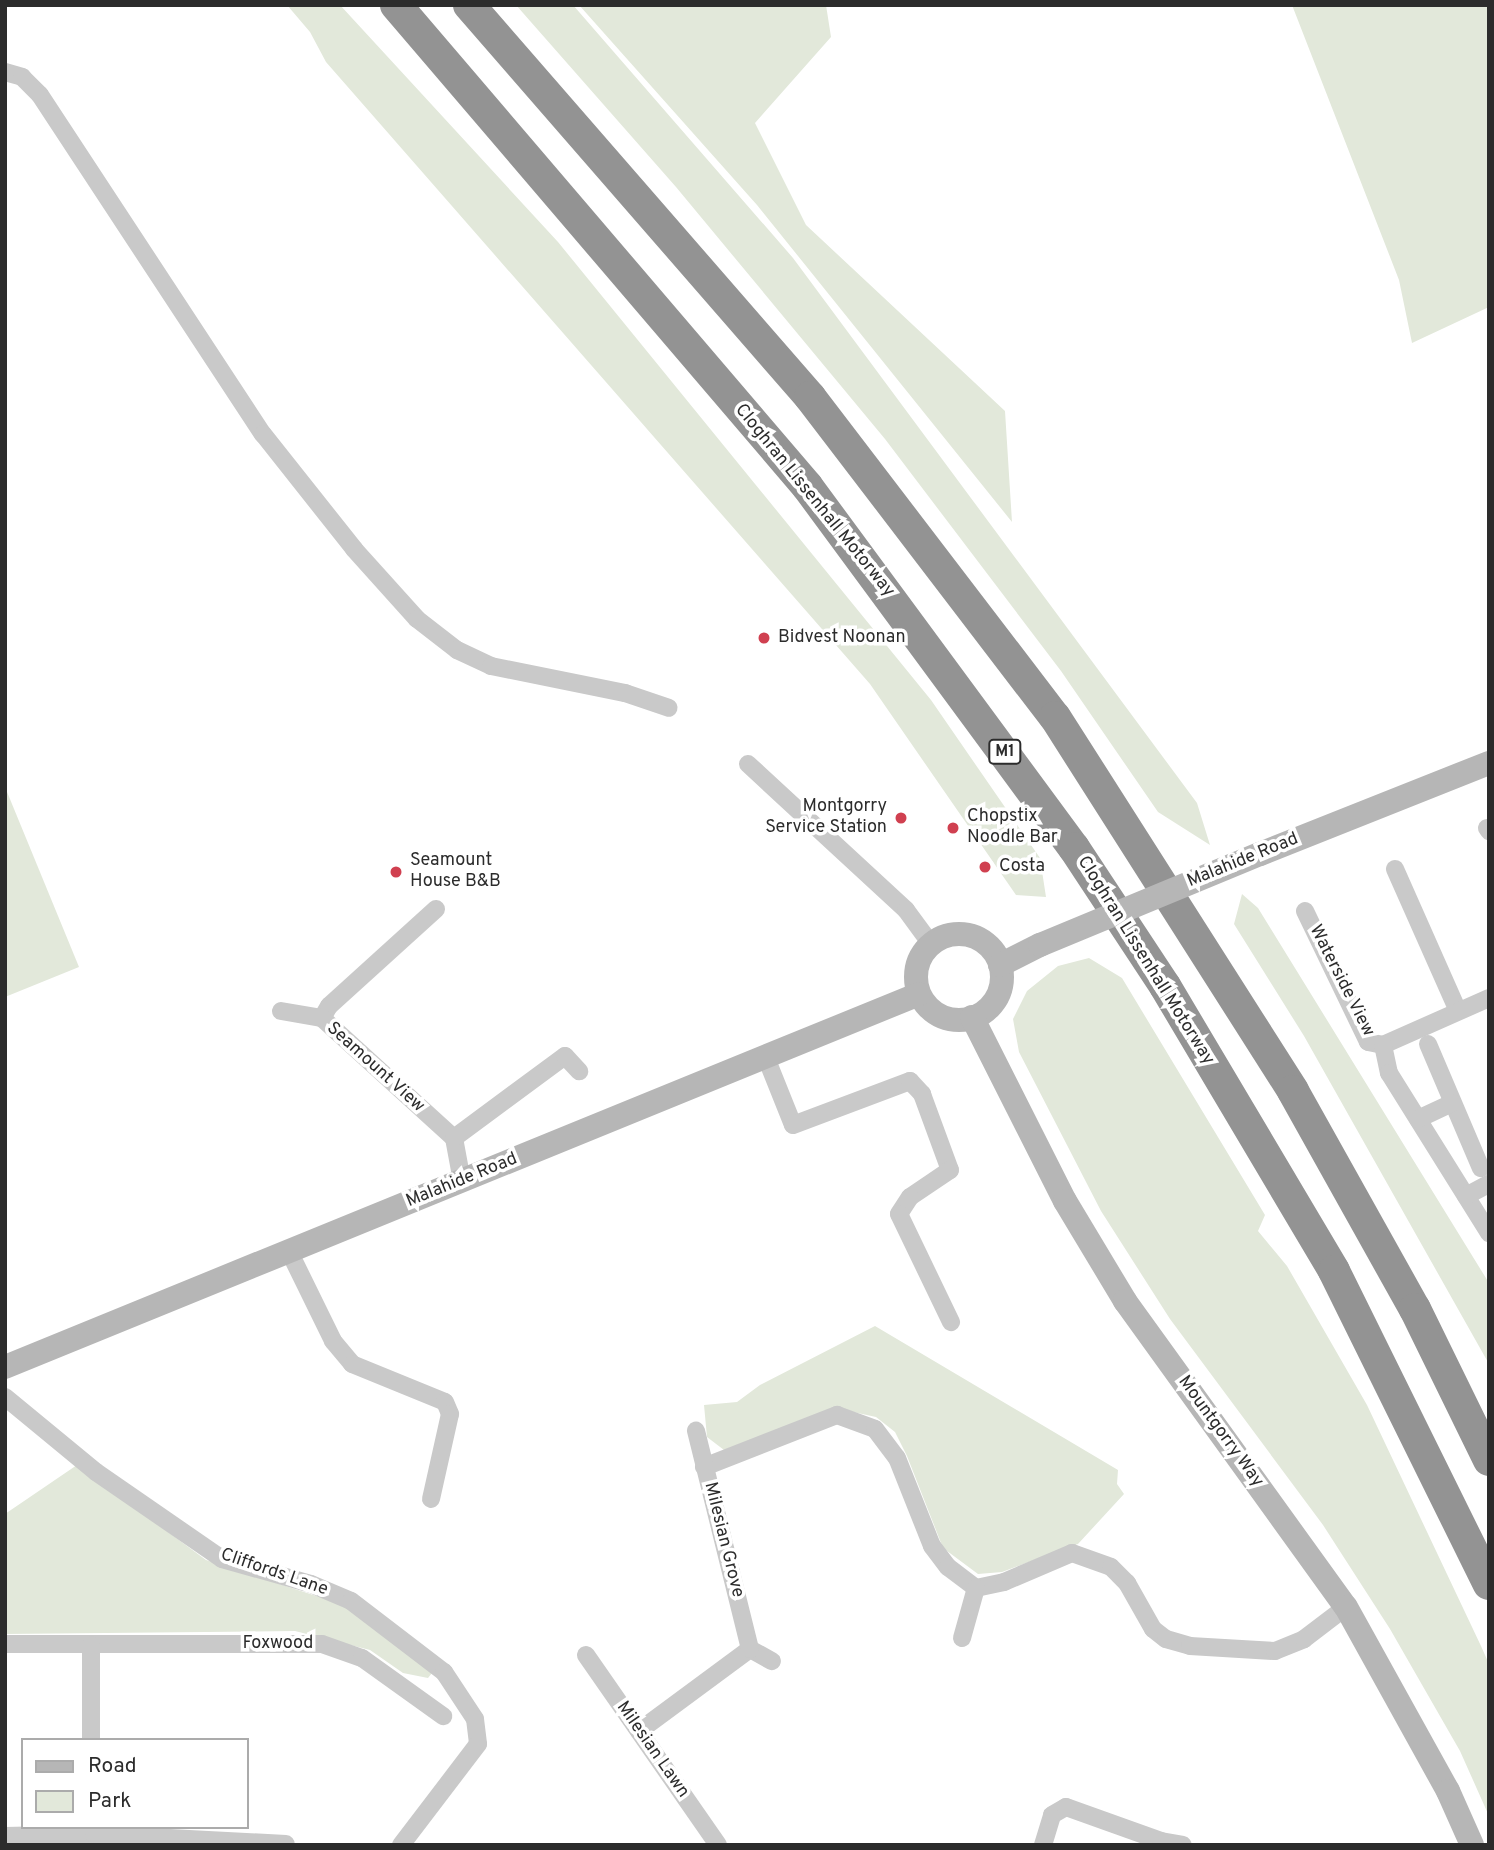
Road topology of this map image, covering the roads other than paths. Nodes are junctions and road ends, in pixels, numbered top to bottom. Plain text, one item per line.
1 (396, 5) edge
2 (469, 5) edge
3 (5, 72) edge
4 (669, 708) dead end
5 (1489, 763) edge
6 (748, 764) dead end
7 (1395, 869) dead end
8 (436, 909) dead end
9 (1305, 911) dead end
10 (931, 944) junction
11 (1000, 965) junction
12 (919, 994) junction
13 (1489, 998) edge
14 (281, 1011) dead end
15 (1458, 1011) junction
16 (972, 1017) junction
17 (322, 1018) junction
18 (1428, 1044) dead end
19 (1382, 1045) junction
20 (765, 1055) junction
21 (579, 1071) dead end
22 (1453, 1103) junction
23 (1418, 1119) junction
24 (454, 1138) junction
25 (1481, 1168) dead end
26 (462, 1181) junction
27 (1489, 1184) edge
28 (1466, 1196) junction
29 (1489, 1233) edge
30 (289, 1251) junction
31 (951, 1322) dead end
32 (5, 1367) edge
33 (5, 1397) edge
34 (696, 1431) dead end
35 (1489, 1460) edge
36 (704, 1467) junction
37 (431, 1499) dead end
38 (1489, 1584) edge
39 (975, 1588) junction
40 (1346, 1607) junction
41 (962, 1638) dead end
42 (5, 1644) edge
43 (91, 1645) junction
44 (750, 1649) junction
45 (586, 1655) dead end
46 (772, 1661) dead end
47 (443, 1716) dead end
48 (639, 1731) junction
49 (91, 1738) edge
50 (91, 1830) edge
51 (5, 1836) edge
52 (286, 1844) edge
53 (401, 1845) edge
54 (718, 1845) edge
55 (1043, 1845) edge
56 (1183, 1845) edge
57 (1472, 1845) edge

1 - 38 highway, Cloghran Lissenhall Motorway / M1
2 - 35 highway
3 - 4 street
5 - 11 main road, Malahide Road, bridge
6 - 10 street
7 - 15 street
8 - 17 street, Seamount View
9 - 19 street, Waterside View
10 - 11 main road
10 - 12 main road
11 - 16 main road
12 - 16 main road
12 - 20 main road, Malahide Road
13 - 15 street, Waterside View
14 - 17 street
15 - 19 street, Waterside View
16 - 40 main road, Mountgorry Way
17 - 24 street, Seamount View
18 - 22 street
19 - 23 street
20 - 26 main road, Malahide Road
20 - 31 street
21 - 24 street
22 - 23 street
22 - 25 street
23 - 28 street
24 - 26 street
26 - 30 main road, Malahide Road
27 - 28 street
28 - 29 street
30 - 32 main road, Malahide Road
30 - 37 street
33 - 53 street, Cliffords Lane
34 - 36 street, Milesian Grove
36 - 39 street
36 - 44 street, Milesian Grove
39 - 40 street
39 - 41 street
40 - 57 main road, Mountgorry Way
42 - 43 street, Foxwood
43 - 47 street, Foxwood
43 - 49 street
44 - 46 street
44 - 48 street
45 - 48 street, Milesian Lawn
48 - 54 street, Milesian Lawn
50 - 51 street
50 - 52 street
55 - 56 street

